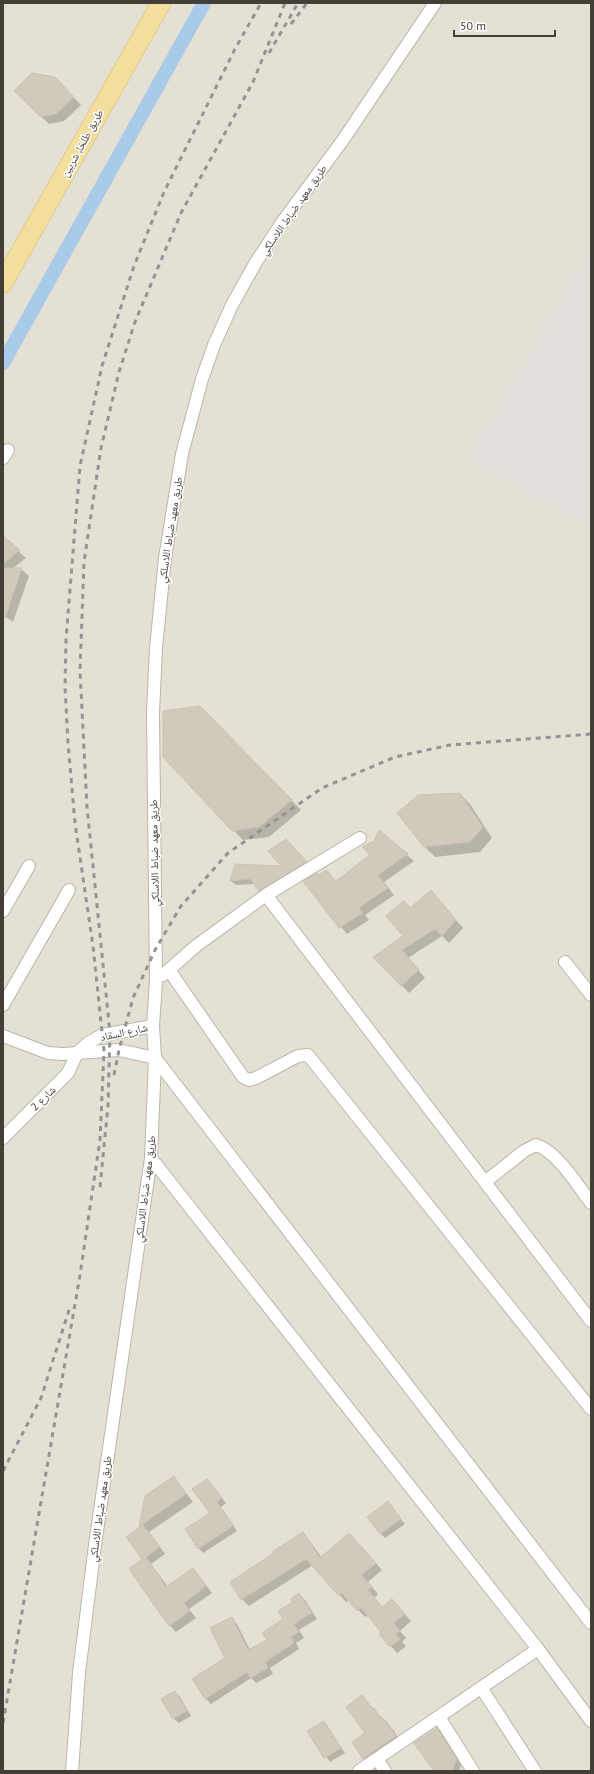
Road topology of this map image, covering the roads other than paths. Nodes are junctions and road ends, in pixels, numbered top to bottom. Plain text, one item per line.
1 (161, 3) edge
2 (435, 3) edge
3 (3, 283) edge
4 (360, 838) dead end
5 (29, 866) dead end
6 (69, 890) dead end
7 (266, 896) junction
8 (3, 911) edge
9 (565, 962) dead end
10 (168, 970) junction
11 (156, 981) junction
12 (591, 995) edge
13 (3, 1005) edge
14 (151, 1026) junction
15 (3, 1036) edge
16 (77, 1053) junction
17 (153, 1058) junction
18 (3, 1138) edge
19 (151, 1158) junction
20 (484, 1182) junction
21 (591, 1203) edge
22 (591, 1321) edge
23 (591, 1409) edge
24 (591, 1623) edge
25 (538, 1649) junction
26 (482, 1689) junction
27 (439, 1717) junction
28 (591, 1720) edge
29 (377, 1759) junction
30 (72, 1771) edge
31 (359, 1771) edge
32 (385, 1771) edge
33 (473, 1771) edge
34 (535, 1771) edge

1 - 3 main road, طريق طلخا, شربين
2 - 11 street, طريق معهد ضباط اللاسلكي
4 - 7 street
5 - 8 street
6 - 13 street
7 - 10 street
7 - 20 street
9 - 12 street
10 - 11 street
10 - 23 street
11 - 14 street, طريق معهد ضباط اللاسلكي
14 - 16 street, شارع السماد
14 - 17 street, طريق معهد ضباط اللاسلكي
15 - 16 street, شارع السماد
16 - 17 street, شارع السماد
16 - 18 street, شارع 2
17 - 19 street, طريق معهد ضباط اللاسلكي
17 - 24 street
19 - 25 street
19 - 30 street, طريق معهد ضباط اللاسلكي
20 - 21 street
20 - 22 street
25 - 26 street
25 - 28 street
26 - 27 street
26 - 34 street
27 - 29 street
27 - 33 street
29 - 31 street
29 - 32 street

